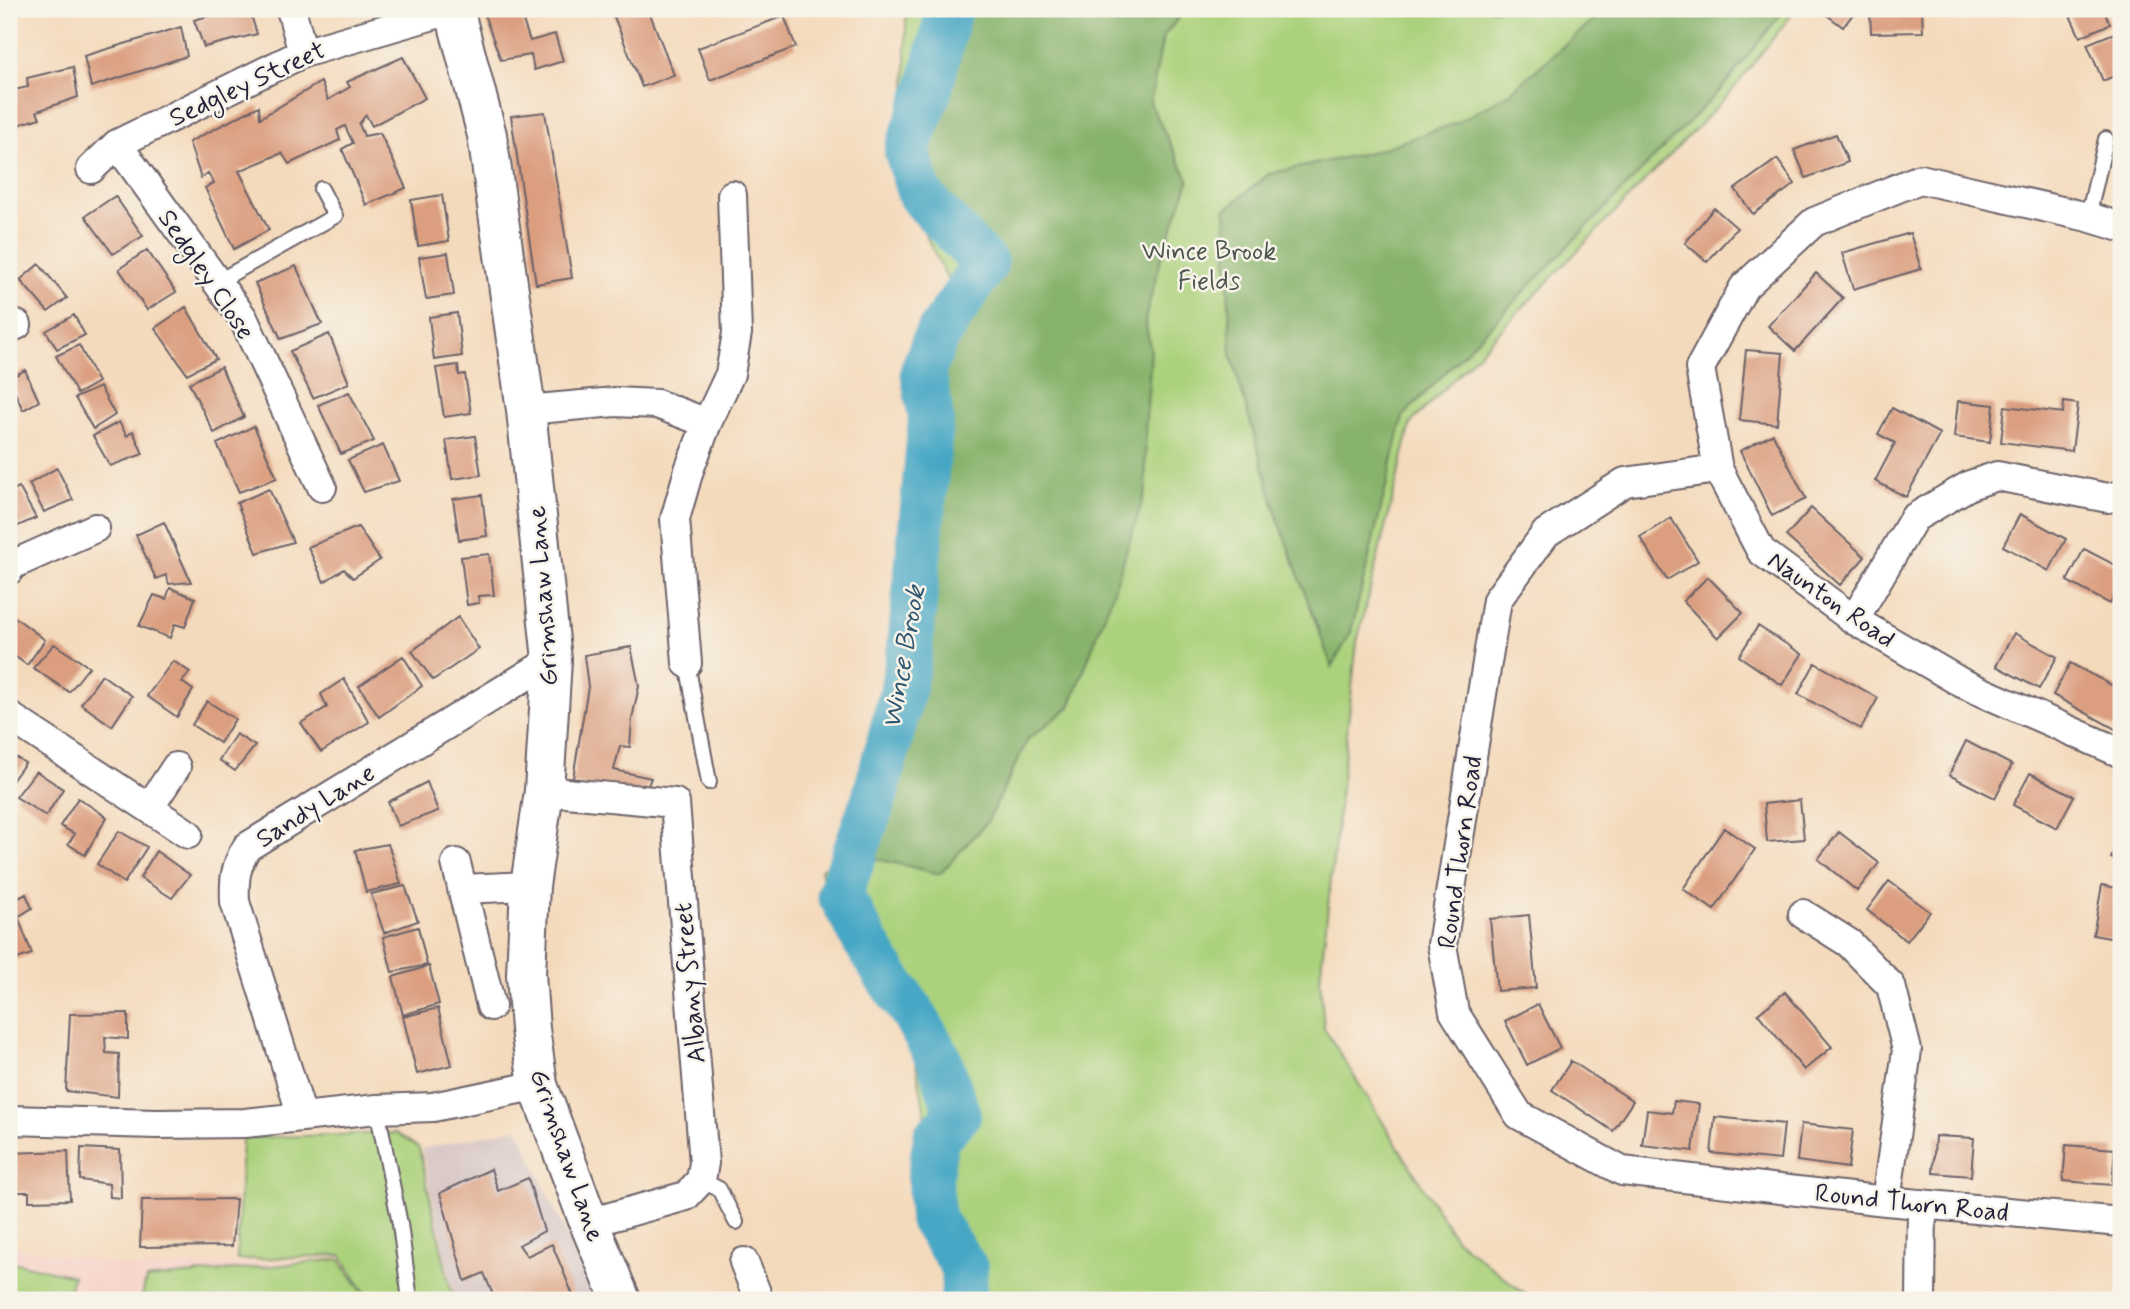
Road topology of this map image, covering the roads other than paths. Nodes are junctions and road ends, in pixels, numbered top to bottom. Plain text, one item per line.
1 (291, 9) edge
2 (454, 9) edge
3 (303, 53) junction
4 (2105, 139) dead end
5 (117, 144) junction
6 (91, 169) dead end
7 (321, 189) dead end
8 (732, 195) dead end
9 (2088, 217) junction
10 (2121, 227) edge
11 (217, 282) junction
12 (526, 410) junction
13 (707, 424) junction
14 (1718, 469) junction
15 (322, 486) dead end
16 (2121, 495) edge
17 (95, 528) dead end
18 (9, 570) edge
19 (1854, 620) junction
20 (552, 660) junction
21 (687, 663) joint
22 (9, 716) edge
23 (2121, 753) edge
24 (176, 767) dead end
25 (709, 782) dead end
26 (544, 791) junction
27 (149, 808) junction
28 (188, 834) dead end
29 (530, 886) junction
30 (1803, 914) dead end
31 (491, 1006) dead end
32 (538, 1084) junction
33 (377, 1109) junction
34 (302, 1116) junction
35 (9, 1120) edge
36 (703, 1171) junction
37 (1886, 1201) junction
38 (1922, 1204) junction
39 (736, 1222) dead end
40 (2121, 1222) edge
41 (589, 1223) junction
42 (744, 1262) dead end
43 (765, 1296) edge
44 (410, 1300) edge
45 (621, 1300) edge
46 (1921, 1300) edge

1 - 3 street
2 - 3 street, Sedgley Street
2 - 12 main road, Grimshaw Lane
3 - 5 street, Sedgley Street
4 - 9 lane
5 - 6 street, Sedgley Street
5 - 11 street, Sedgley Close
7 - 11 lane
8 - 13 street
9 - 10 street, Naunton Road
9 - 14 street, Naunton Road
11 - 15 street, Sedgley Close
12 - 13 street
12 - 20 main road, Grimshaw Lane
13 - 21 street
14 - 19 street, Naunton Road
14 - 37 street, Round Thorn Road
16 - 19 street
17 - 18 street
19 - 23 street, Naunton Road
20 - 26 main road, Grimshaw Lane
20 - 34 street, Sandy Lane
21 - 25 lane
22 - 27 street
24 - 27 street
26 - 29 main road, Grimshaw Lane
26 - 36 street, Albany Street
27 - 28 street
29 - 31 street
29 - 32 main road, Grimshaw Lane
30 - 37 street
32 - 33 street
32 - 41 main road, Grimshaw Lane
33 - 34 street
33 - 44 lane
34 - 35 street
36 - 39 lane
36 - 41 street
37 - 38 street, Round Thorn Road
38 - 40 street, Round Thorn Road
38 - 46 street
41 - 45 main road, Grimshaw Lane
42 - 43 street

